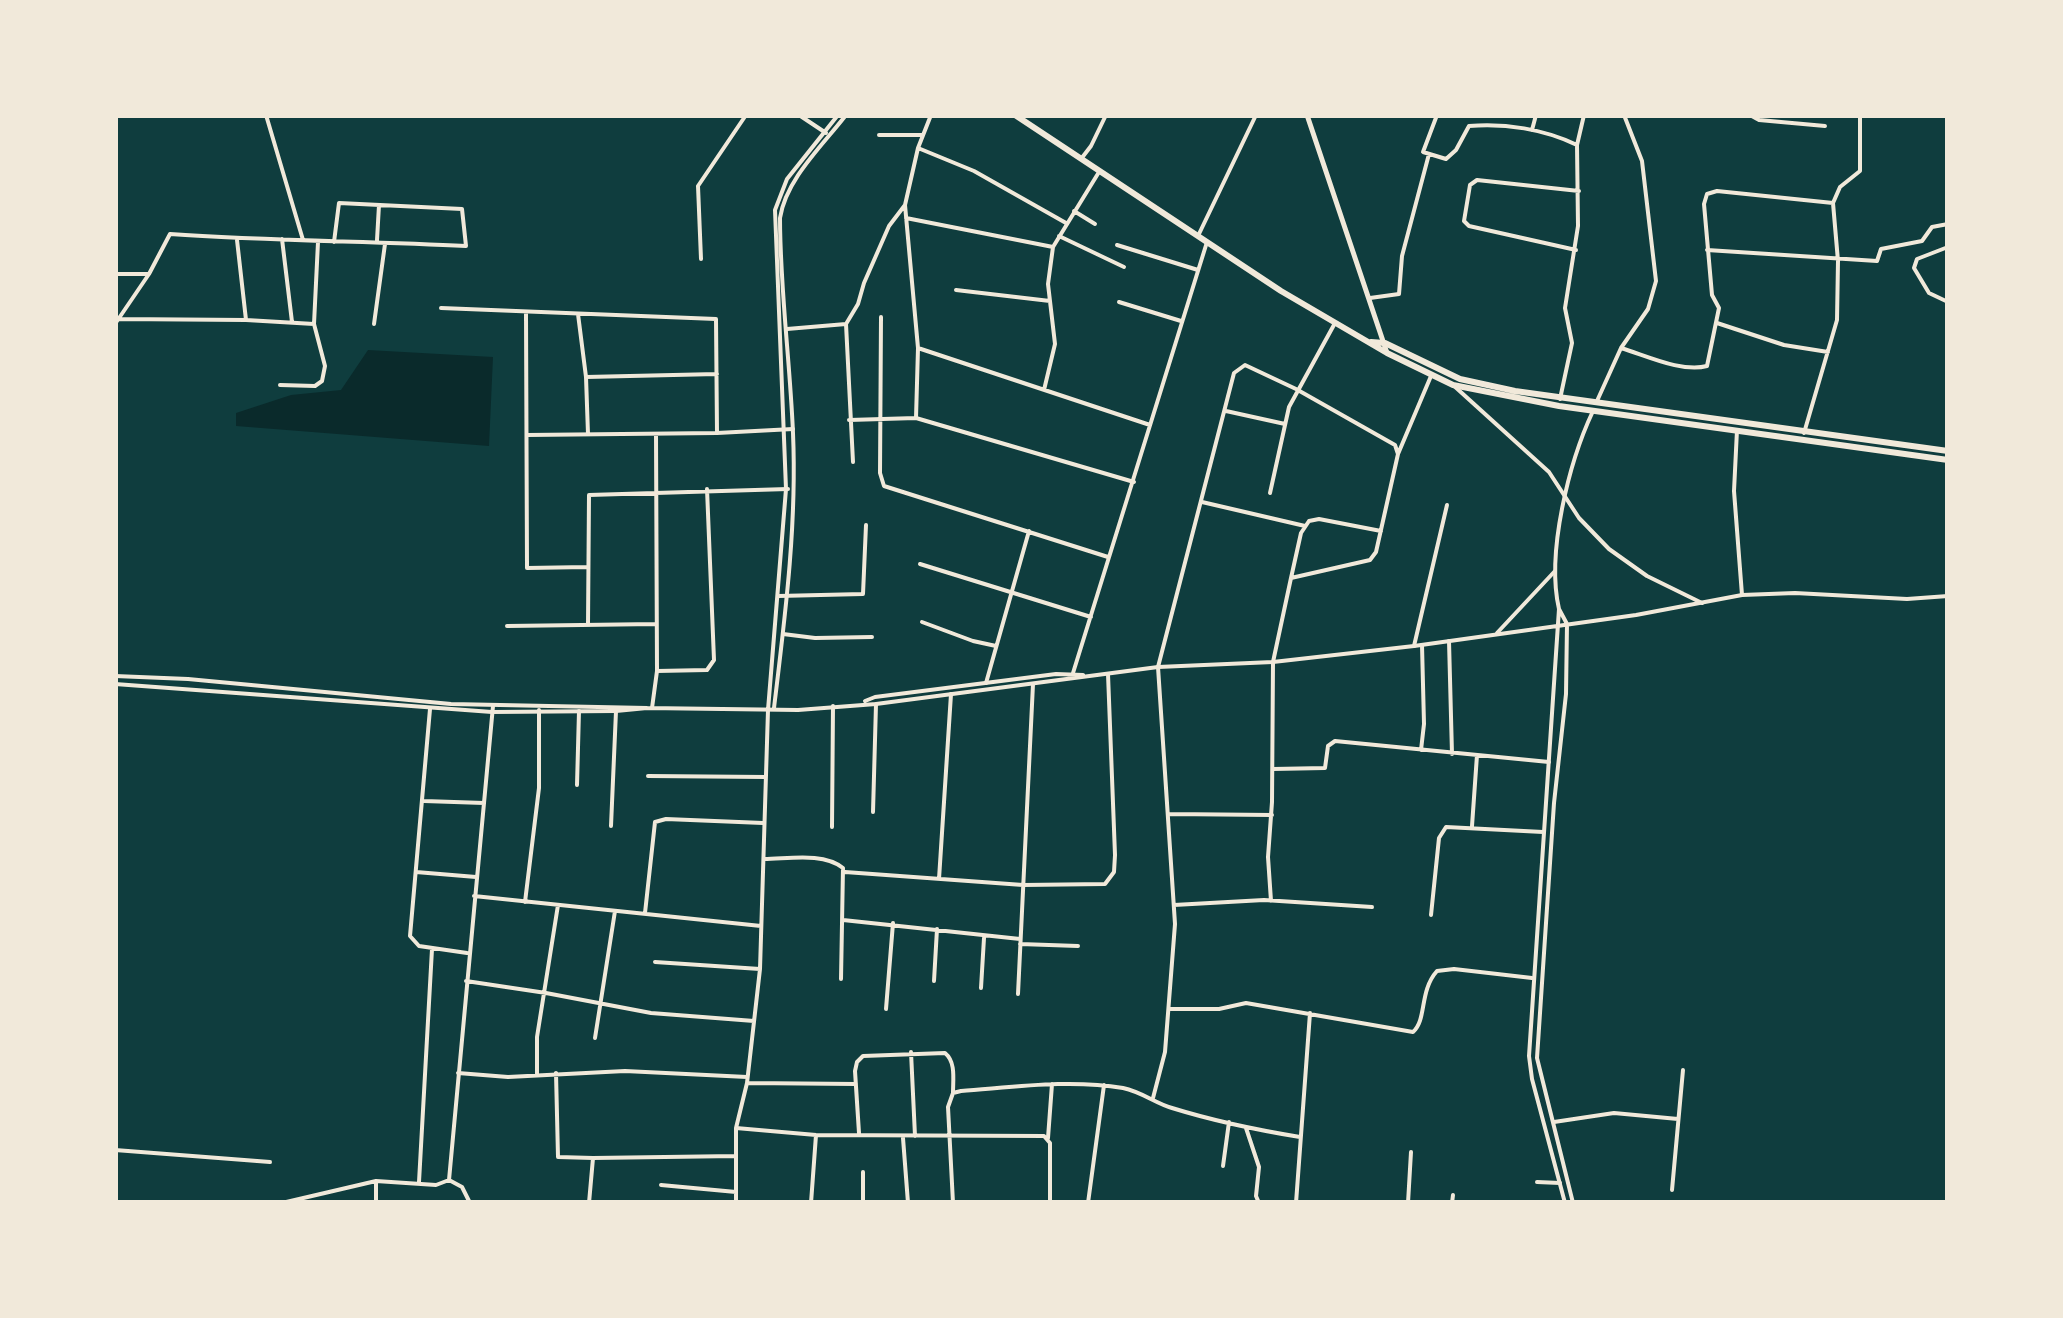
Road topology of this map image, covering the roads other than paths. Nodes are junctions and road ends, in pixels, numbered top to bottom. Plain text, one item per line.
1 (266, 115) edge
2 (746, 115) edge
3 (798, 115) edge
4 (838, 115) edge
5 (846, 115) edge
6 (931, 115) edge
7 (1016, 115) edge
8 (1106, 115) edge
9 (1256, 115) edge
10 (1307, 115) edge
11 (1438, 115) edge
12 (1536, 115) edge
13 (1584, 115) edge
14 (1624, 115) edge
15 (1750, 115) edge
16 (1860, 115) edge
17 (1825, 126) dead end
18 (1532, 130) junction
19 (828, 134) junction
20 (879, 135) dead end
21 (923, 135) junction
22 (1577, 145) junction
23 (918, 148) junction
24 (1429, 154) junction
25 (1080, 160) junction
26 (799, 164) junction
27 (804, 169) junction
28 (1099, 172) junction
29 (1579, 190) junction
30 (1834, 202) junction
31 (379, 205) junction
32 (906, 205) junction
33 (1074, 211) junction
34 (906, 218) junction
35 (1066, 223) junction
36 (1094, 224) dead end
37 (1948, 224) edge
38 (1059, 236) junction
39 (1198, 236) junction
40 (236, 238) junction
41 (282, 239) junction
42 (302, 240) junction
43 (318, 240) junction
44 (334, 242) junction
45 (377, 242) junction
46 (385, 242) junction
47 (1207, 242) junction
48 (1116, 245) dead end
49 (1948, 246) edge
50 (1053, 247) junction
51 (1576, 250) junction
52 (1708, 250) junction
53 (700, 259) dead end
54 (1838, 261) junction
55 (1124, 268) dead end
56 (1198, 270) junction
57 (115, 274) edge
58 (150, 274) junction
59 (956, 290) dead end
60 (1370, 298) junction
61 (1050, 301) junction
62 (1119, 302) dead end
63 (1948, 302) edge
64 (441, 308) dead end
65 (526, 313) junction
66 (578, 314) junction
67 (881, 317) dead end
68 (246, 320) junction
69 (117, 321) edge
70 (1181, 321) junction
71 (292, 322) junction
72 (1718, 322) junction
73 (1335, 323) junction
74 (314, 324) junction
75 (374, 324) dead end
76 (846, 324) junction
77 (787, 330) junction
78 (784, 338) junction
79 (1370, 342) junction
80 (1385, 343) junction
81 (918, 348) junction
82 (1621, 348) junction
83 (1388, 352) junction
84 (1828, 352) junction
85 (718, 374) junction
86 (1431, 376) junction
87 (586, 377) junction
88 (280, 384) dead end
89 (1454, 386) junction
90 (1296, 389) junction
91 (1044, 390) junction
92 (1560, 399) junction
93 (1594, 407) junction
94 (1224, 411) junction
95 (882, 418) junction
96 (916, 418) junction
97 (849, 420) junction
98 (1285, 424) junction
99 (1150, 425) junction
100 (789, 429) junction
101 (1737, 430) junction
102 (1804, 433) junction
103 (656, 434) junction
104 (717, 434) junction
105 (525, 435) junction
106 (588, 435) junction
107 (1948, 451) edge
108 (1398, 454) junction
109 (1948, 460) edge
110 (853, 462) dead end
111 (1134, 482) junction
112 (789, 489) junction
113 (707, 490) junction
114 (656, 491) junction
115 (1270, 493) dead end
116 (1566, 498) junction
117 (1201, 502) junction
118 (1447, 505) dead end
119 (866, 525) dead end
120 (1305, 526) junction
121 (1029, 531) junction
122 (1380, 531) junction
123 (1110, 558) junction
124 (920, 564) dead end
125 (587, 567) junction
126 (1555, 571) junction
127 (1292, 578) junction
128 (1010, 591) junction
129 (1742, 595) junction
130 (776, 596) junction
131 (1948, 596) edge
132 (787, 598) junction
133 (1702, 603) junction
134 (1559, 609) junction
135 (1091, 617) junction
136 (922, 622) dead end
137 (656, 624) junction
138 (1566, 624) junction
139 (588, 625) junction
140 (1556, 625) junction
141 (507, 626) dead end
142 (783, 634) junction
143 (1496, 634) junction
144 (872, 637) dead end
145 (1449, 641) junction
146 (1422, 645) junction
147 (996, 646) junction
148 (1414, 646) junction
149 (1272, 662) junction
150 (1158, 668) junction
151 (657, 671) junction
152 (1073, 673) junction
153 (1108, 674) junction
154 (115, 676) edge
155 (1088, 676) junction
156 (986, 683) junction
157 (115, 684) edge
158 (1033, 684) junction
159 (951, 694) junction
160 (860, 704) junction
161 (876, 704) junction
162 (833, 706) junction
163 (539, 708) junction
164 (650, 708) junction
165 (430, 709) junction
166 (492, 709) junction
167 (579, 711) junction
168 (616, 711) junction
169 (770, 712) junction
170 (1421, 750) junction
171 (1452, 754) junction
172 (1477, 756) junction
173 (1549, 762) junction
174 (1273, 769) junction
175 (648, 776) dead end
176 (766, 778) junction
177 (576, 785) dead end
178 (422, 800) junction
179 (484, 803) junction
180 (872, 812) dead end
181 (1169, 814) junction
182 (1272, 815) junction
183 (763, 823) junction
184 (611, 826) dead end
185 (832, 828) dead end
186 (1472, 828) junction
187 (1543, 832) junction
188 (764, 859) junction
189 (415, 872) junction
190 (845, 872) junction
191 (476, 877) junction
192 (939, 880) junction
193 (1023, 884) junction
194 (474, 896) junction
195 (1271, 901) junction
196 (525, 902) junction
197 (558, 904) junction
198 (1174, 905) junction
199 (1372, 907) dead end
200 (615, 911) junction
201 (645, 914) junction
202 (1431, 915) dead end
203 (843, 920) junction
204 (892, 924) junction
205 (761, 926) junction
206 (938, 929) junction
207 (984, 938) junction
208 (1020, 942) junction
209 (1078, 946) dead end
210 (432, 950) junction
211 (468, 954) junction
212 (654, 962) dead end
213 (760, 968) junction
214 (1532, 978) junction
215 (840, 979) dead end
216 (466, 982) junction
217 (934, 982) dead end
218 (981, 988) dead end
219 (546, 992) junction
220 (1018, 994) dead end
221 (602, 1003) junction
222 (886, 1009) dead end
223 (1170, 1009) junction
224 (1310, 1013) junction
225 (754, 1021) junction
226 (596, 1038) dead end
227 (910, 1052) junction
228 (1683, 1070) dead end
229 (458, 1073) junction
230 (556, 1073) junction
231 (537, 1074) junction
232 (747, 1080) junction
233 (856, 1084) junction
234 (1052, 1084) junction
235 (1104, 1085) junction
236 (953, 1093) junction
237 (1153, 1098) junction
238 (1678, 1119) junction
239 (1229, 1122) junction
240 (1552, 1123) junction
241 (736, 1128) junction
242 (1246, 1128) junction
243 (951, 1134) junction
244 (816, 1135) junction
245 (860, 1136) junction
246 (903, 1136) junction
247 (915, 1136) junction
248 (1300, 1137) junction
249 (1048, 1138) junction
250 (115, 1150) edge
251 (1411, 1152) dead end
252 (736, 1156) junction
253 (593, 1158) junction
254 (270, 1162) dead end
255 (1222, 1166) dead end
256 (863, 1172) dead end
257 (450, 1180) junction
258 (376, 1182) junction
259 (419, 1182) junction
260 (1537, 1182) dead end
261 (1560, 1183) junction
262 (660, 1186) dead end
263 (1672, 1190) dead end
264 (736, 1192) junction
265 (1453, 1195) dead end
266 (282, 1203) edge
267 (376, 1203) edge
268 (470, 1203) edge
269 (590, 1203) edge
270 (736, 1203) edge
271 (811, 1203) edge
272 (863, 1203) edge
273 (908, 1203) edge
274 (953, 1203) edge
275 (1050, 1203) edge
276 (1088, 1203) edge
277 (1259, 1203) edge
278 (1296, 1203) edge
279 (1408, 1203) edge
280 (1452, 1203) edge
281 (1565, 1203) edge
282 (1573, 1203) edge

1 - 42 street
2 - 53 street
3 - 19 street
4 - 19 street
5 - 19 street
6 - 21 street
7 - 25 highway
8 - 25 street
9 - 39 street
10 - 60 main road
11 - 24 street
12 - 18 street
13 - 22 street
14 - 82 street
15 - 17 street
16 - 30 street
18 - 22 street
18 - 24 street
19 - 26 street
19 - 27 street
20 - 21 street
21 - 23 street
22 - 29 street
23 - 32 street
23 - 35 street
24 - 60 street
25 - 28 highway
26 - 27 street
26 - 78 street
27 - 77 street
28 - 33 street
28 - 39 highway
29 - 51 street
29 - 51 street
30 - 52 street
30 - 54 street
31 - 44 street
31 - 45 street
31 - 46 street
32 - 34 street
32 - 76 street
33 - 35 street
33 - 36 street
34 - 50 street
34 - 81 street
35 - 38 street
37 - 54 street
38 - 50 street
38 - 55 street
39 - 47 highway
40 - 41 street
40 - 58 street
40 - 68 street
41 - 42 street
41 - 71 street
42 - 43 street
43 - 44 street
43 - 74 street
44 - 45 street
45 - 46 street
46 - 75 street
47 - 56 street
47 - 73 highway
48 - 56 street
49 - 63 street
50 - 61 street
51 - 92 street
52 - 54 street
52 - 72 street
54 - 84 street
56 - 70 street
57 - 58 street
58 - 69 street
59 - 61 street
60 - 80 main road
61 - 91 street
62 - 70 street
64 - 65 street
65 - 66 street
65 - 105 street
66 - 85 street
66 - 87 street
67 - 95 street
68 - 69 street
68 - 71 street
70 - 99 street
71 - 74 street
72 - 82 street
72 - 84 street
73 - 79 highway
73 - 90 street
74 - 88 street
76 - 77 street
76 - 97 street
77 - 78 street
78 - 100 street
79 - 80 highway
79 - 83 highway
80 - 83 main road
80 - 92 highway
81 - 91 street
81 - 96 street
82 - 93 street
83 - 86 highway
84 - 102 street
85 - 87 street
85 - 104 street
86 - 89 highway
86 - 108 street
87 - 106 street
89 - 93 highway
89 - 116 street
90 - 94 street
90 - 98 street
90 - 108 street
91 - 99 street
92 - 93 highway
93 - 101 highway
93 - 102 highway
93 - 116 street
94 - 98 street
94 - 117 street
95 - 96 street
95 - 97 street
95 - 121 street
96 - 111 street
97 - 110 street
98 - 115 street
99 - 111 street
100 - 104 street
100 - 112 street
101 - 109 highway
101 - 129 street
102 - 107 highway
103 - 104 street
103 - 106 street
103 - 114 street
105 - 106 street
105 - 125 street
108 - 122 street
111 - 123 street
112 - 113 street
112 - 130 street
112 - 132 street
113 - 114 street
113 - 151 street
114 - 125 street
114 - 137 street
116 - 126 street
116 - 133 street
117 - 120 street
117 - 150 street
118 - 148 street
119 - 132 street
120 - 122 street
120 - 127 street
121 - 123 street
121 - 128 street
122 - 127 street
123 - 135 street
124 - 128 street
125 - 139 street
126 - 134 street
126 - 143 street
127 - 149 street
128 - 135 street
128 - 147 street
129 - 131 street
129 - 133 street
130 - 132 street
130 - 169 street
132 - 142 street
133 - 138 street
134 - 138 street
134 - 140 street
135 - 152 street
136 - 147 street
137 - 139 street
137 - 151 street
138 - 140 street
138 - 240 street
139 - 141 street
140 - 143 street
140 - 173 street
142 - 144 street
142 - 169 street
143 - 145 street
145 - 146 street
145 - 171 street
146 - 148 street
146 - 170 street
147 - 156 street
148 - 149 street
149 - 150 street
149 - 174 street
150 - 153 street
150 - 181 street
151 - 164 street
152 - 155 street
152 - 156 street
153 - 155 street
153 - 193 street
154 - 166 street
155 - 158 street
156 - 160 street
157 - 165 street
158 - 159 street
158 - 193 street
159 - 161 street
159 - 192 street
160 - 161 street
160 - 162 street
161 - 180 street
162 - 169 street
162 - 185 street
163 - 164 street
163 - 166 street
163 - 167 street
163 - 196 street
164 - 168 street
164 - 169 street
165 - 166 street
165 - 178 street
166 - 179 street
167 - 168 street
167 - 177 street
168 - 184 street
169 - 176 street
170 - 171 street
170 - 174 street
171 - 172 street
172 - 173 street
172 - 186 street
173 - 187 street
174 - 182 street
175 - 176 street
176 - 183 street
178 - 179 street
178 - 189 street
179 - 191 street
181 - 182 street
181 - 198 street
182 - 195 street
183 - 188 street
183 - 201 street
186 - 187 street
186 - 202 street
187 - 214 street
188 - 190 street
188 - 205 street
189 - 191 street
189 - 210 street
190 - 192 street
190 - 203 street
191 - 194 street
192 - 193 street
193 - 208 street
194 - 196 street
194 - 211 street
195 - 198 street
195 - 199 street
196 - 197 street
197 - 200 street
197 - 219 street
198 - 223 street
200 - 201 street
200 - 221 street
201 - 205 street
203 - 204 street
203 - 215 street
204 - 206 street
204 - 222 street
205 - 213 street
206 - 207 street
206 - 217 street
207 - 208 street
207 - 218 street
208 - 209 street
208 - 220 street
210 - 211 street
210 - 259 street
211 - 216 street
212 - 213 street
213 - 225 street
214 - 224 street
214 - 261 street
216 - 219 street
216 - 229 street
219 - 221 street
219 - 231 street
221 - 225 street
221 - 226 street
223 - 224 street
223 - 237 street
224 - 248 street
225 - 232 street
227 - 233 street
227 - 236 street
227 - 247 street
228 - 238 street
229 - 231 street
229 - 257 street
230 - 231 street
230 - 232 street
230 - 253 street
232 - 233 street
232 - 241 street
233 - 245 street
234 - 235 street
234 - 236 street
234 - 249 street
235 - 237 street
235 - 276 street
236 - 243 street
237 - 239 street
238 - 240 street
238 - 263 street
239 - 242 street
239 - 255 street
240 - 282 street
241 - 244 street
241 - 252 street
242 - 248 street
242 - 277 street
243 - 247 street
243 - 249 street
243 - 274 street
244 - 245 street
244 - 271 street
245 - 246 street
246 - 247 street
246 - 273 street
248 - 278 street
249 - 275 street
250 - 254 street
251 - 279 street
252 - 253 street
252 - 264 street
253 - 269 street
256 - 272 street
257 - 259 street
257 - 268 street
258 - 259 street
258 - 266 street
258 - 267 street
260 - 261 street
261 - 281 street
262 - 264 street
264 - 270 street
265 - 280 street

